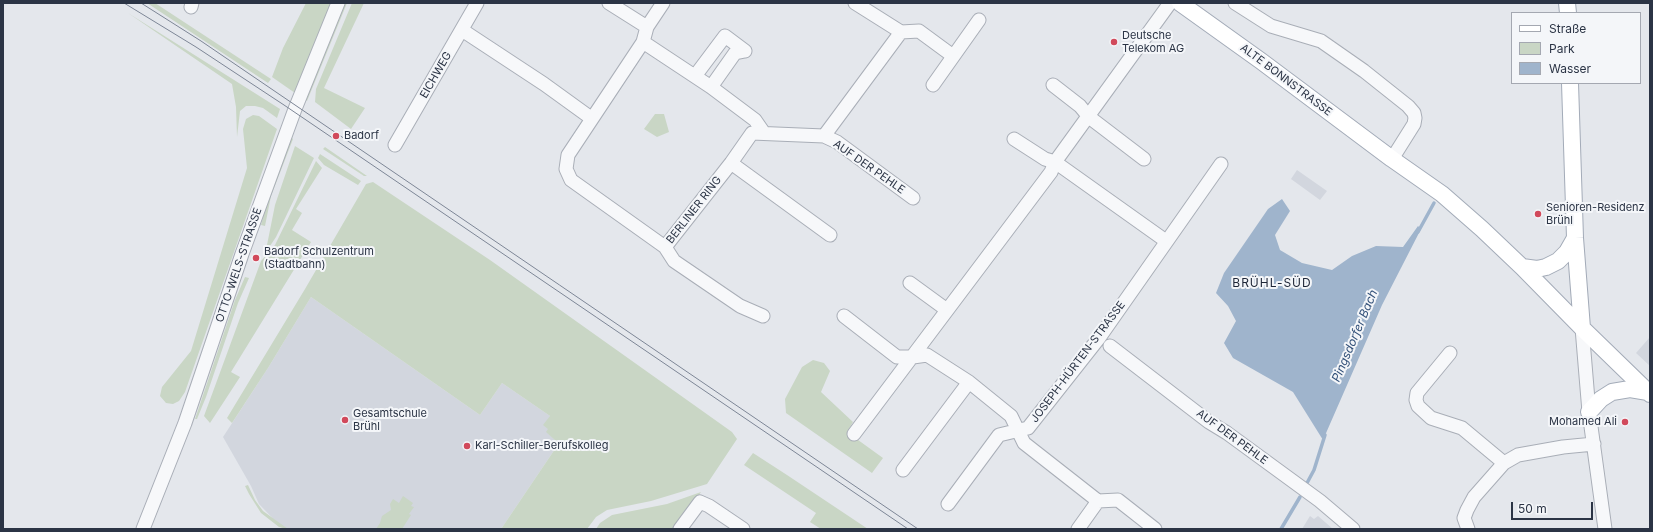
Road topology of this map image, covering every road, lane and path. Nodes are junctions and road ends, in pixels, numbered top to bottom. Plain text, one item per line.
1 (338, 3) edge
2 (477, 3) edge
3 (609, 3) edge
4 (663, 3) edge
5 (855, 3) edge
6 (1170, 3) edge
7 (1180, 3) edge
8 (1235, 3) edge
9 (979, 20) dead end
10 (647, 27) junction
11 (462, 30) junction
12 (901, 32) junction
13 (643, 42) junction
14 (953, 56) junction
15 (695, 76) junction
16 (1570, 84) edge
17 (933, 85) dead end
18 (1054, 85) dead end
19 (711, 87) junction
20 (1089, 116) junction
21 (591, 118) junction
22 (764, 133) junction
23 (824, 136) junction
24 (1014, 139) dead end
25 (395, 145) dead end
26 (1144, 158) dead end
27 (1392, 159) junction
28 (1055, 162) junction
29 (731, 163) junction
30 (1221, 164) dead end
31 (912, 198) dead end
32 (830, 235) dead end
33 (1575, 238) junction
34 (1166, 241) junction
35 (665, 247) junction
36 (1522, 267) junction
37 (910, 283) dead end
38 (947, 310) junction
39 (763, 316) dead end
40 (844, 316) dead end
41 (1582, 328) junction
42 (1110, 346) dead end
43 (1450, 353) dead end
44 (913, 357) junction
45 (968, 382) junction
46 (1649, 393) edge
47 (1589, 412) junction
48 (1018, 431) junction
49 (854, 434) dead end
50 (1594, 444) junction
51 (1504, 463) junction
52 (903, 470) dead end
53 (1098, 501) junction
54 (948, 504) dead end
55 (143, 529) edge
56 (680, 529) edge
57 (743, 529) edge
58 (1078, 529) edge
59 (1155, 529) edge
60 (1353, 529) edge
61 (1468, 529) edge
62 (1605, 529) edge

1 - 55 street, OTTO-WELS-STRASSE
2 - 11 street, EICHWEG
3 - 10 street
4 - 10 street, BERLINER RING
5 - 12 street
6 - 20 street
7 - 27 main road, ALTE BONNSTRASSE
8 - 27 street
9 - 14 street
10 - 13 street, BERLINER RING
11 - 21 street
11 - 25 street, EICHWEG
12 - 14 street
12 - 23 street
13 - 15 street
13 - 21 street, BERLINER RING
14 - 17 street
15 - 19 street
15 - 19 street
16 - 33 main road
18 - 20 street
19 - 22 street
20 - 26 street
20 - 28 street
21 - 35 street, BERLINER RING
22 - 23 street, BERLINER RING
22 - 29 street, BERLINER RING
23 - 31 street, AUF DER PEHLE
24 - 28 street
27 - 36 main road, ALTE BONNSTRASSE
28 - 34 street
28 - 38 street
29 - 32 street
29 - 35 street, BERLINER RING
30 - 34 street, JOSEPH-HÜRTEN-STRASSE
33 - 36 main road
33 - 41 main road
34 - 48 street, JOSEPH-HÜRTEN-STRASSE
35 - 39 street
36 - 41 main road, ALTE BONNSTRASSE
37 - 38 street
38 - 44 street
40 - 44 street
41 - 46 main road, ALTE BONNSTRASSE
41 - 47 street
42 - 60 street, AUF DER PEHLE
43 - 51 street
44 - 45 street
44 - 49 street
45 - 48 street
45 - 52 street
46 - 47 main road
47 - 50 street
48 - 53 street
48 - 54 street, JOSEPH-HÜRTEN-STRASSE
50 - 51 street
50 - 62 street
51 - 61 street
53 - 58 street
53 - 59 street
56 - 57 street

